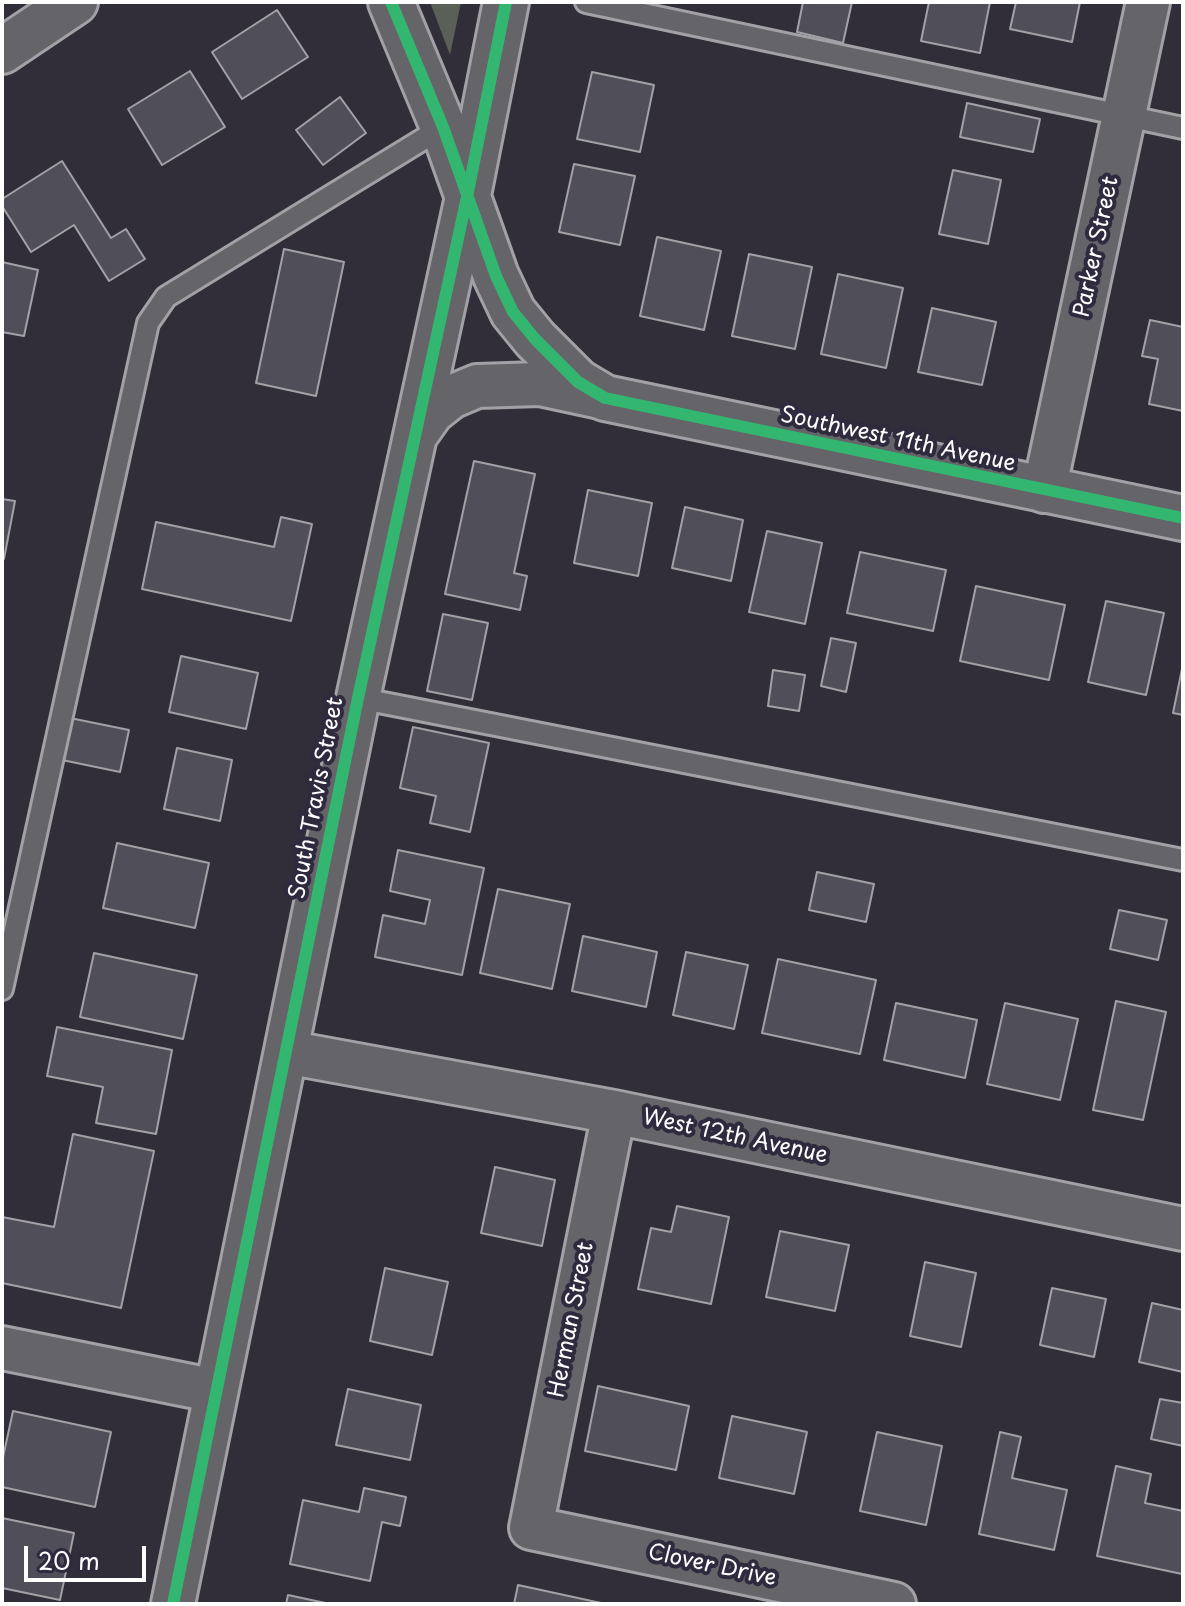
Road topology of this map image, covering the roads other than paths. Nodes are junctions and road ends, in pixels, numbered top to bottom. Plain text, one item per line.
1 (75, 2) edge
2 (391, 2) edge
3 (506, 2) edge
4 (586, 2) edge
5 (1148, 2) edge
6 (2, 51) edge
7 (1125, 116) junction
8 (443, 127) junction
9 (1183, 128) edge
10 (467, 197) junction
11 (433, 349) junction
12 (540, 384) junction
13 (605, 398) junction
14 (414, 437) junction
15 (1044, 491) junction
16 (1183, 518) edge
17 (358, 698) junction
18 (1183, 860) edge
19 (2, 989) edge
20 (286, 1052) junction
21 (614, 1112) junction
22 (1183, 1229) edge
23 (2, 1348) edge
24 (216, 1391) junction
25 (531, 1528) joint
26 (173, 1604) edge
27 (894, 1604) edge

1 - 6 street
2 - 8 street
3 - 10 street, South Travis Street
4 - 7 lane
5 - 7 street, Parker Street
7 - 9 lane
7 - 15 street, Parker Street
8 - 10 street
8 - 19 lane
10 - 11 street, South Travis Street
10 - 13 street
11 - 12 street, Southwest 11th Avenue
11 - 14 street, South Travis Street
12 - 13 street, Southwest 11th Avenue
12 - 14 street, Southwest 11th Avenue
13 - 15 street, Southwest 11th Avenue
14 - 17 street, South Travis Street
15 - 16 street, Southwest 11th Avenue
17 - 18 lane
17 - 20 street, South Travis Street
20 - 21 street, West 12th Avenue
20 - 24 street, South Travis Street
21 - 22 street, West 12th Avenue
21 - 25 street, Herman Street
23 - 24 street
24 - 26 street, South Travis Street
25 - 27 street, Clover Drive

